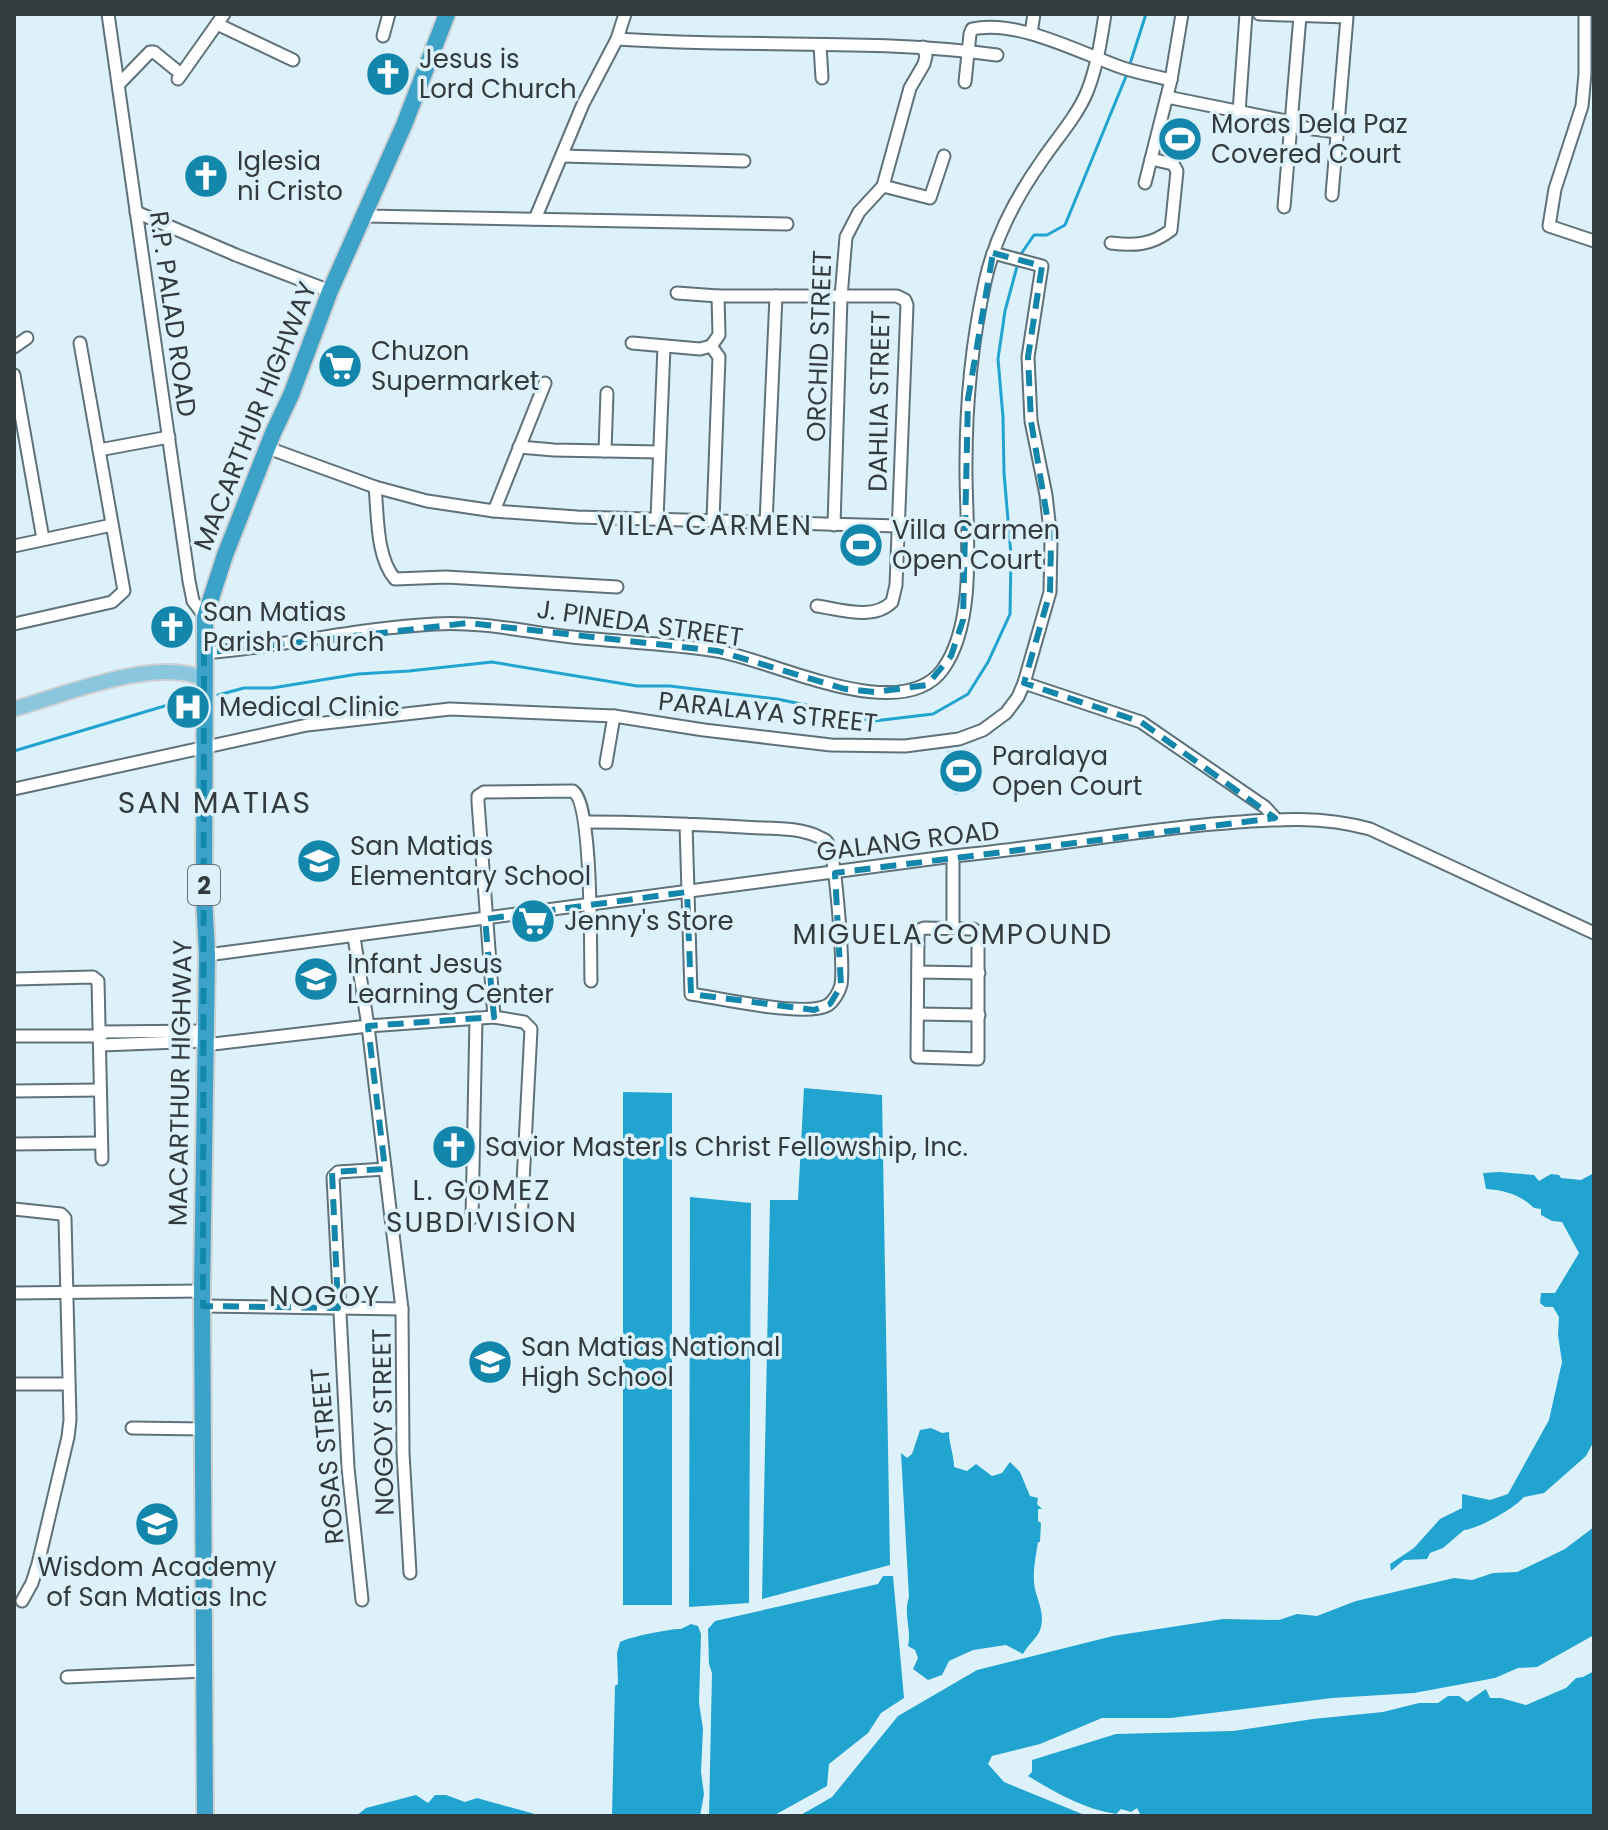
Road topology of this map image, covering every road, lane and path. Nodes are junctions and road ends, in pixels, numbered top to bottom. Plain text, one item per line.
1 (108, 14) edge
2 (389, 14) edge
3 (447, 14) edge
4 (625, 14) edge
5 (1034, 14) edge
6 (1105, 14) edge
7 (1182, 14) edge
8 (1246, 14) edge
9 (1259, 14) edge
10 (1585, 14) edge
11 (1300, 16) edge
12 (220, 19) edge
13 (1031, 33) junction
14 (383, 36) dead end
15 (617, 39) junction
16 (820, 45) junction
17 (923, 47) junction
18 (967, 51) junction
19 (997, 55) dead end
20 (1098, 58) junction
21 (293, 60) dead end
22 (822, 78) dead end
23 (1171, 80) junction
24 (965, 82) dead end
25 (120, 83) junction
26 (1167, 97) junction
27 (1239, 112) junction
28 (1291, 124) junction
29 (1337, 132) junction
30 (562, 156) junction
31 (944, 156) dead end
32 (1151, 159) junction
33 (744, 161) dead end
34 (1145, 183) dead end
35 (883, 186) junction
36 (1332, 195) dead end
37 (1284, 207) dead end
38 (136, 212) junction
39 (366, 216) junction
40 (535, 219) junction
41 (787, 224) dead end
42 (1594, 241) edge
43 (1111, 243) dead end
44 (993, 253) junction
45 (330, 291) junction
46 (677, 293) dead end
47 (718, 296) junction
48 (776, 296) junction
49 (841, 297) junction
50 (27, 338) dead end
51 (80, 343) dead end
52 (632, 343) dead end
53 (711, 346) junction
54 (14, 347) edge
55 (664, 347) junction
56 (14, 375) edge
57 (545, 383) dead end
58 (607, 393) dead end
59 (169, 437) junction
60 (519, 447) junction
61 (268, 448) junction
62 (99, 450) junction
63 (605, 451) junction
64 (659, 452) junction
65 (375, 487) junction
66 (494, 511) junction
67 (657, 519) junction
68 (713, 520) junction
69 (766, 523) junction
70 (112, 525) junction
71 (834, 525) junction
72 (898, 526) junction
73 (43, 539) junction
74 (14, 546) edge
75 (617, 587) dead end
76 (817, 606) dead end
77 (205, 617) junction
78 (14, 624) edge
79 (204, 654) junction
80 (170, 671) junction
81 (204, 679) junction
82 (1024, 683) junction
83 (14, 709) edge
84 (614, 716) junction
85 (204, 748) junction
86 (606, 763) dead end
87 (14, 789) edge
88 (1275, 818) junction
89 (585, 822) junction
90 (686, 824) junction
91 (953, 856) junction
92 (835, 873) junction
93 (687, 892) junction
94 (590, 904) junction
95 (485, 919) junction
96 (953, 928) junction
97 (1594, 933) edge
98 (354, 937) junction
99 (207, 955) junction
100 (918, 972) junction
101 (979, 973) junction
102 (14, 979) edge
103 (591, 981) dead end
104 (918, 1014) junction
105 (979, 1015) junction
106 (494, 1017) junction
107 (476, 1018) junction
108 (368, 1026) junction
109 (14, 1036) edge
110 (101, 1038) junction
111 (205, 1039) junction
112 (100, 1090) junction
113 (14, 1091) edge
114 (101, 1143) junction
115 (14, 1144) edge
116 (102, 1159) dead end
117 (385, 1169) junction
118 (14, 1209) edge
119 (472, 1218) dead end
120 (521, 1221) dead end
121 (68, 1291) junction
122 (14, 1293) edge
123 (203, 1298) junction
124 (338, 1308) junction
125 (402, 1309) junction
126 (14, 1384) edge
127 (69, 1384) junction
128 (132, 1428) dead end
129 (203, 1429) junction
130 (410, 1573) dead end
131 (362, 1600) dead end
132 (22, 1601) dead end
133 (205, 1671) junction
134 (67, 1677) dead end
135 (205, 1816) edge

1 - 25 street, R.P. PALAD ROAD
2 - 14 street
3 - 39 highway, MACARTHUR HIGHWAY / 2
4 - 15 street
5 - 13 street
6 - 20 street, J. PINEDA STREET
7 - 23 street
8 - 27 street
9 - 11 street
10 - 42 street
11 - 28 street
11 - 29 street
12 - 21 street
12 - 25 street
13 - 18 street
13 - 20 street
15 - 16 street
15 - 30 street
16 - 17 street
16 - 22 street
17 - 18 street
17 - 35 street, ORCHID STREET
18 - 19 street
18 - 24 street
20 - 23 street
20 - 44 street, J. PINEDA STREET
23 - 26 street
25 - 38 street, R.P. PALAD ROAD
26 - 27 street
26 - 32 street
27 - 28 street
28 - 29 street
28 - 37 street
29 - 36 street
30 - 33 street
30 - 40 street
31 - 35 street
32 - 34 street
32 - 43 street
35 - 49 street, ORCHID STREET
38 - 45 street
38 - 59 street, R.P. PALAD ROAD
39 - 40 street
39 - 45 highway, MACARTHUR HIGHWAY / 2
40 - 41 street
44 - 79 street, J. PINEDA STREET
44 - 82 street, PARALAYA STREET
45 - 61 highway, MACARTHUR HIGHWAY / 2
46 - 47 street, DAHLIA STREET
47 - 48 street, DAHLIA STREET
47 - 53 street
48 - 49 street, DAHLIA STREET
48 - 69 street
49 - 71 street, ORCHID STREET
49 - 72 street, DAHLIA STREET
50 - 54 street
51 - 62 street
52 - 55 street
53 - 55 street
53 - 68 street
55 - 64 street
56 - 73 street
57 - 60 street
58 - 63 street
59 - 62 street
59 - 77 street, R.P. PALAD ROAD
60 - 63 street
60 - 66 street
61 - 65 street
61 - 77 highway, MACARTHUR HIGHWAY / 2
62 - 70 street
63 - 64 street
64 - 67 street
65 - 66 street
65 - 75 street
66 - 67 street
67 - 68 street
68 - 69 street
69 - 71 street
70 - 73 street
70 - 78 street
71 - 72 street
72 - 76 street, DAHLIA STREET
73 - 74 street
77 - 79 highway, MACARTHUR HIGHWAY / 2
79 - 80 main road
79 - 81 highway, MACARTHUR HIGHWAY / 2
80 - 81 main road
80 - 83 main road
81 - 85 highway, MACARTHUR HIGHWAY / 2
82 - 84 street, PARALAYA STREET
82 - 88 street
84 - 85 street, PARALAYA STREET
84 - 86 street
85 - 87 street, PARALAYA STREET
85 - 99 highway, MACARTHUR HIGHWAY / 2
88 - 91 street, GALANG ROAD
88 - 97 street, GALANG ROAD
89 - 90 street
89 - 94 street
89 - 95 street
90 - 92 street
90 - 93 street
91 - 92 street, GALANG ROAD
91 - 96 street
92 - 93 street, GALANG ROAD
92 - 93 street
93 - 94 street, GALANG ROAD
94 - 95 street, GALANG ROAD
94 - 103 street
95 - 98 street, GALANG ROAD
95 - 106 street
96 - 100 street
96 - 101 street
98 - 99 street, GALANG ROAD
98 - 108 street, NOGOY STREET
99 - 111 highway, MACARTHUR HIGHWAY / 2
100 - 101 street
100 - 104 street
101 - 105 street
102 - 110 street
104 - 105 street
104 - 105 street
106 - 107 street
106 - 120 street
107 - 108 street
107 - 119 street
108 - 111 street
108 - 117 street, NOGOY STREET
109 - 110 street
110 - 111 street
110 - 112 street
111 - 123 highway, MACARTHUR HIGHWAY / 2
112 - 113 street
112 - 114 street
114 - 115 street
114 - 116 street
117 - 124 street, ROSAS STREET
117 - 125 street, NOGOY STREET
118 - 121 street
121 - 122 street
121 - 123 street
121 - 127 street
123 - 124 street
123 - 129 highway, MACARTHUR HIGHWAY / 2
124 - 125 street
124 - 131 street, ROSAS STREET
125 - 130 street, NOGOY STREET
126 - 127 street
127 - 132 street
128 - 129 street
129 - 133 highway, MACARTHUR HIGHWAY / 2
133 - 134 street
133 - 135 highway, MACARTHUR HIGHWAY / 2

